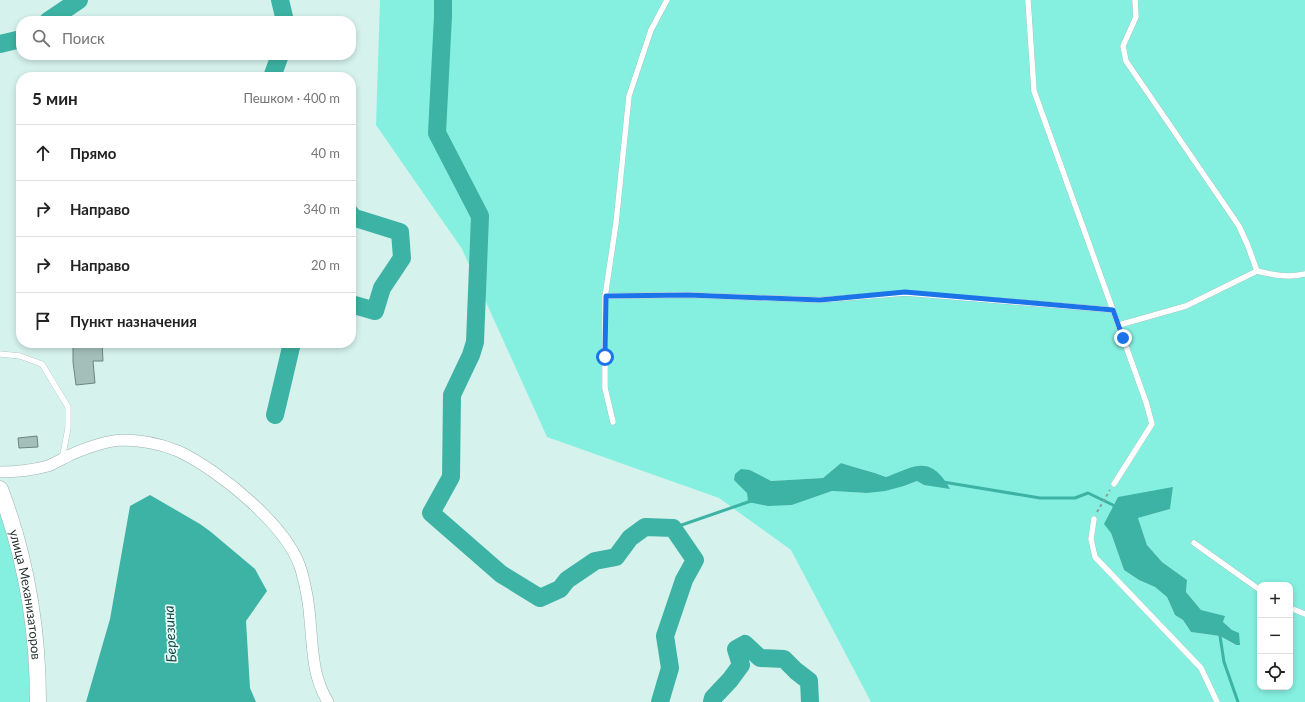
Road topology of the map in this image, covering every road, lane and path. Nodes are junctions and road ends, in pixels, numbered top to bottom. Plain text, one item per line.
1 (668, 0) edge
2 (1028, 0) edge
3 (1135, 0) edge
4 (1257, 271) junction
5 (1305, 274) edge
6 (606, 296) junction
7 (1113, 310) junction
8 (1119, 325) junction
9 (0, 354) edge
10 (613, 422) dead end
11 (62, 459) junction
12 (0, 472) edge
13 (1114, 484) joint
14 (0, 489) edge
15 (1094, 519) joint
16 (1194, 543) dead end
17 (1257, 588) edge
18 (1293, 609) edge
19 (1305, 614) edge
20 (38, 702) edge
21 (328, 702) edge
22 (1217, 702) edge

1 - 6 lane
2 - 7 lane
3 - 4 lane
4 - 5 lane
4 - 8 lane
6 - 7 lane
6 - 10 lane
7 - 8 lane
8 - 13 lane
9 - 11 lane
11 - 12 street
11 - 21 street
13 - 15 path
14 - 20 street, улица Механизаторов
15 - 22 lane
16 - 17 lane
18 - 19 lane

